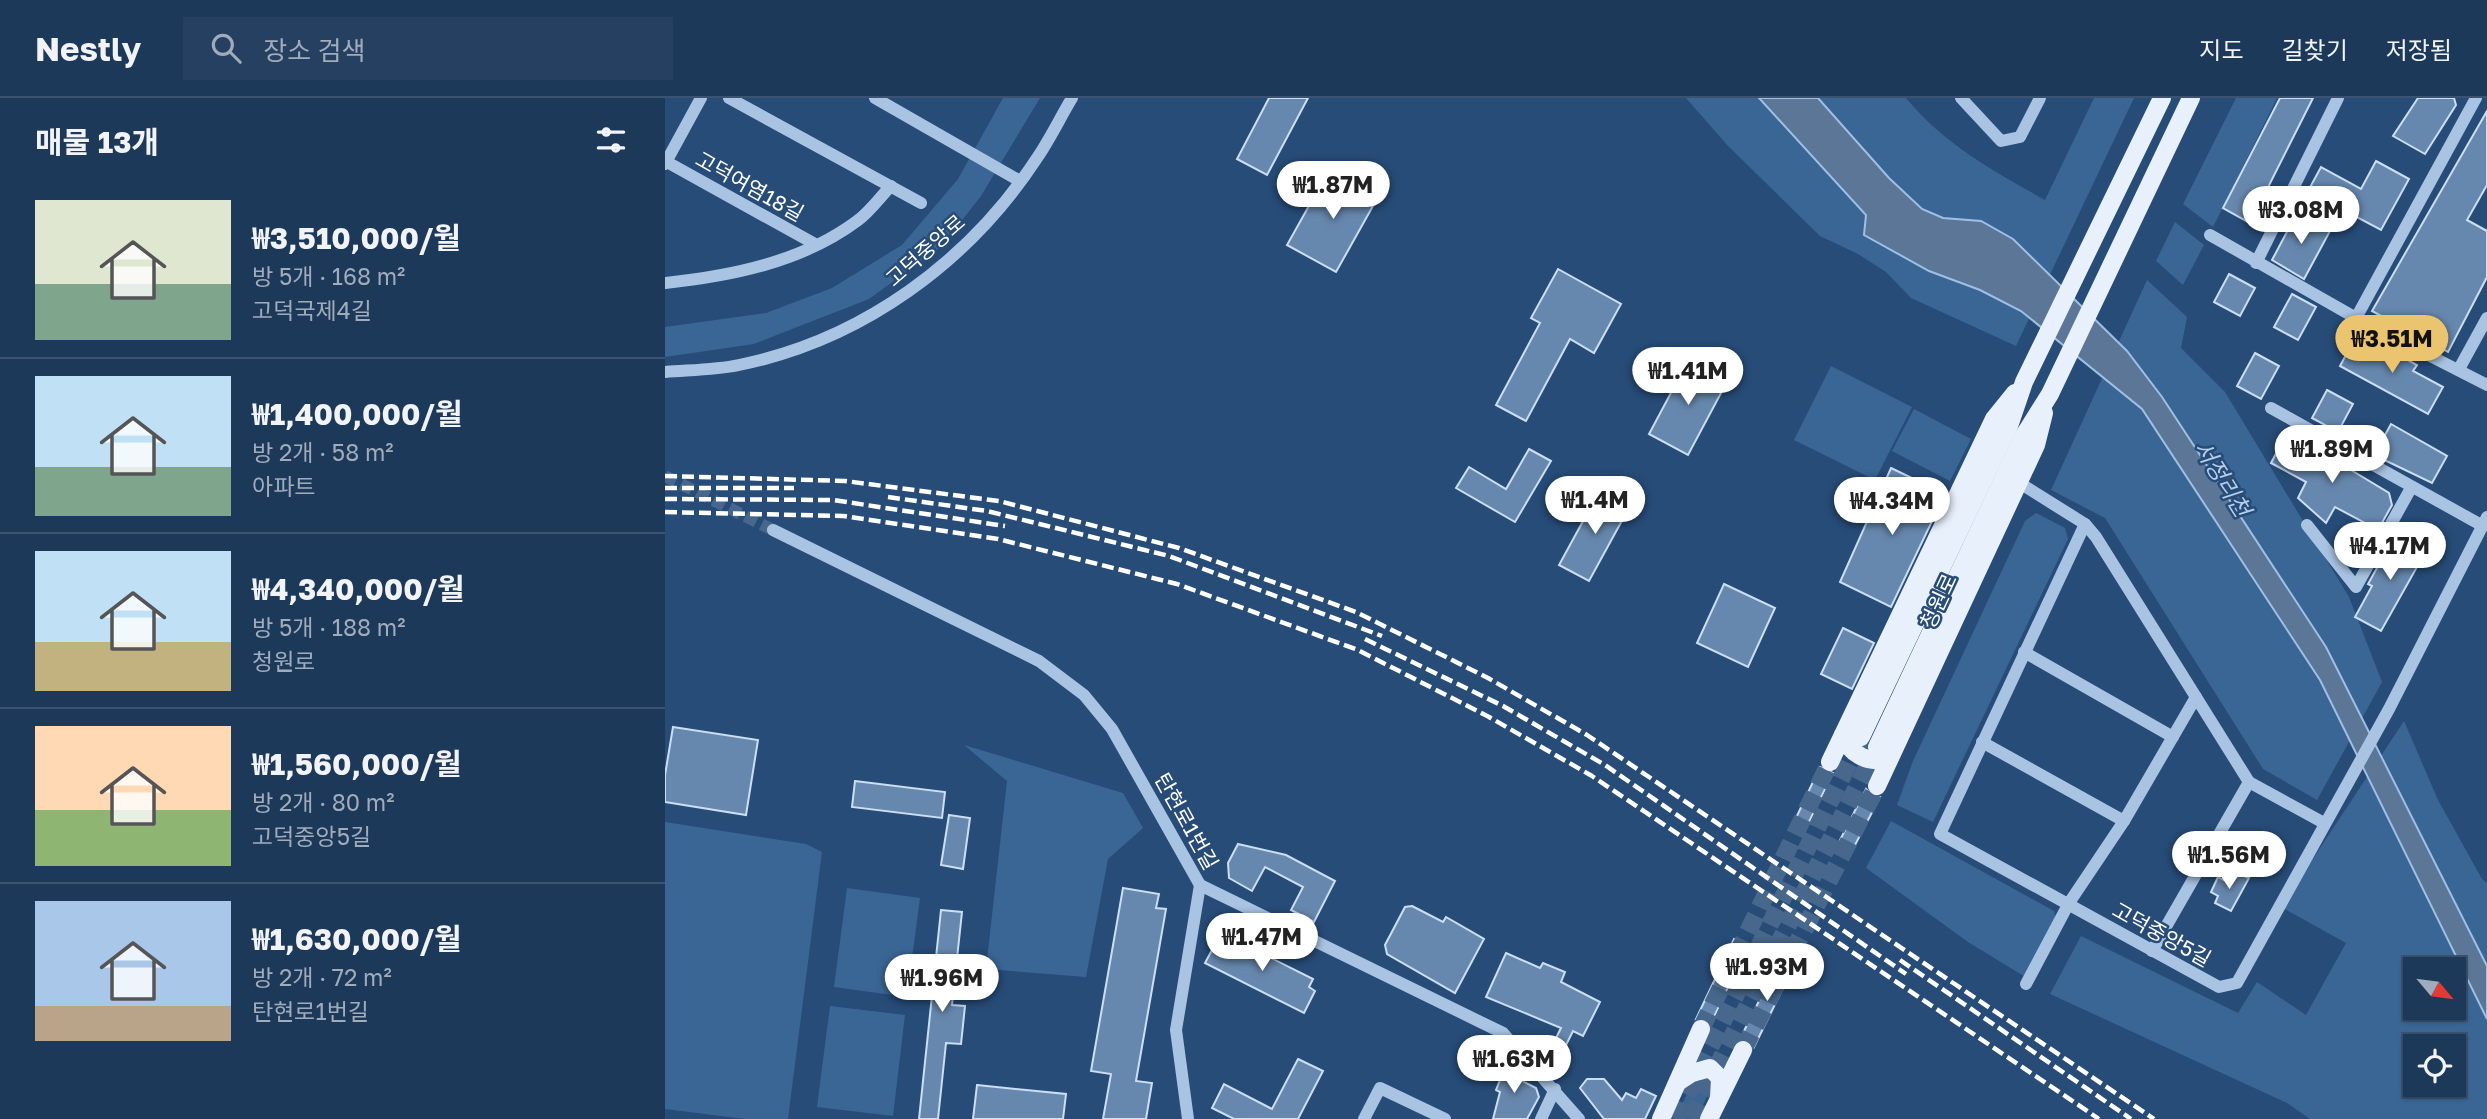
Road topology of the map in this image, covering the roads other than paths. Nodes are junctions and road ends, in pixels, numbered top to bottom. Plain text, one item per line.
1 (701, 98) edge
2 (729, 98) edge
3 (875, 98) edge
4 (1072, 98) edge
5 (1961, 98) edge
6 (2040, 98) edge
7 (2162, 98) edge
8 (2191, 98) edge
9 (2338, 98) edge
10 (2476, 98) edge
11 (2481, 98) edge
12 (2487, 101) edge
13 (665, 162) edge
14 (1020, 181) junction
15 (891, 186) junction
16 (921, 202) dead end
17 (2210, 235) dead end
18 (815, 244) junction
19 (2256, 263) junction
20 (665, 284) edge
21 (2356, 318) junction
22 (2487, 318) edge
23 (2459, 369) junction
24 (665, 372) edge
25 (2024, 382) junction
26 (2487, 385) edge
27 (2050, 394) junction
28 (2271, 408) dead end
29 (2018, 482) junction
30 (2411, 488) junction
31 (2485, 522) edge
32 (2085, 524) junction
33 (2307, 525) dead end
34 (773, 530) tunnel mouth
35 (2024, 652) junction
36 (2196, 697) junction
37 (1843, 735) junction
38 (2173, 737) junction
39 (1982, 742) junction
40 (1876, 747) junction
41 (1830, 762) tunnel mouth
42 (2249, 782) junction
43 (1877, 786) tunnel mouth
44 (2124, 821) junction
45 (2324, 823) junction
46 (1200, 885) junction
47 (2069, 903) junction
48 (2152, 951) junction
49 (2026, 984) dead end
50 (1701, 1029) tunnel mouth
51 (1743, 1050) tunnel mouth
52 (1678, 1082) junction
53 (1555, 1089) junction
54 (1719, 1098) junction
55 (1188, 1119) edge
56 (1364, 1119) edge
57 (1445, 1119) edge
58 (1541, 1119) edge
59 (1579, 1119) edge
60 (1661, 1119) edge
61 (1709, 1119) edge

1 - 13 street
2 - 15 street
3 - 14 street
4 - 14 street, 고덕중앙로
5 - 6 street
7 - 25 main road, 청원로
8 - 27 main road, 청원로
9 - 19 street
10 - 21 street
11 - 12 street
13 - 18 street, 고덕여염18길
14 - 24 street, 고덕중앙로
15 - 16 street
15 - 18 street, 고덕여염18길
17 - 19 street
18 - 20 street, 고덕여염18길
19 - 21 street
21 - 23 street
22 - 23 street
23 - 26 street
25 - 37 main road, 청원로
25 - 40 main road, 청원로
27 - 29 main road, 청원로
27 - 40 main road, 청원로
28 - 30 street
29 - 32 street
29 - 40 main road, 청원로
30 - 31 street
30 - 33 street
31 - 45 street, 고덕중앙5길
32 - 35 street, 고덕중앙5길
32 - 36 street
34 - 46 street, 탄현로1번길
35 - 38 street
35 - 39 street, 고덕중앙5길
36 - 38 street
36 - 42 street
37 - 40 main road
37 - 41 main road, 청원로
38 - 44 street
39 - 44 street
39 - 47 street, 고덕중앙5길
40 - 43 main road, 청원로
42 - 45 street
42 - 48 street
44 - 47 street
45 - 48 street, 고덕중앙5길
46 - 53 street, 탄현로1번길
46 - 55 street
47 - 48 street, 고덕중앙5길
47 - 49 street
50 - 52 main road
51 - 54 main road
52 - 54 main road
52 - 60 main road
53 - 58 street
53 - 59 street, 탄현로1번길
54 - 61 main road
56 - 57 street

